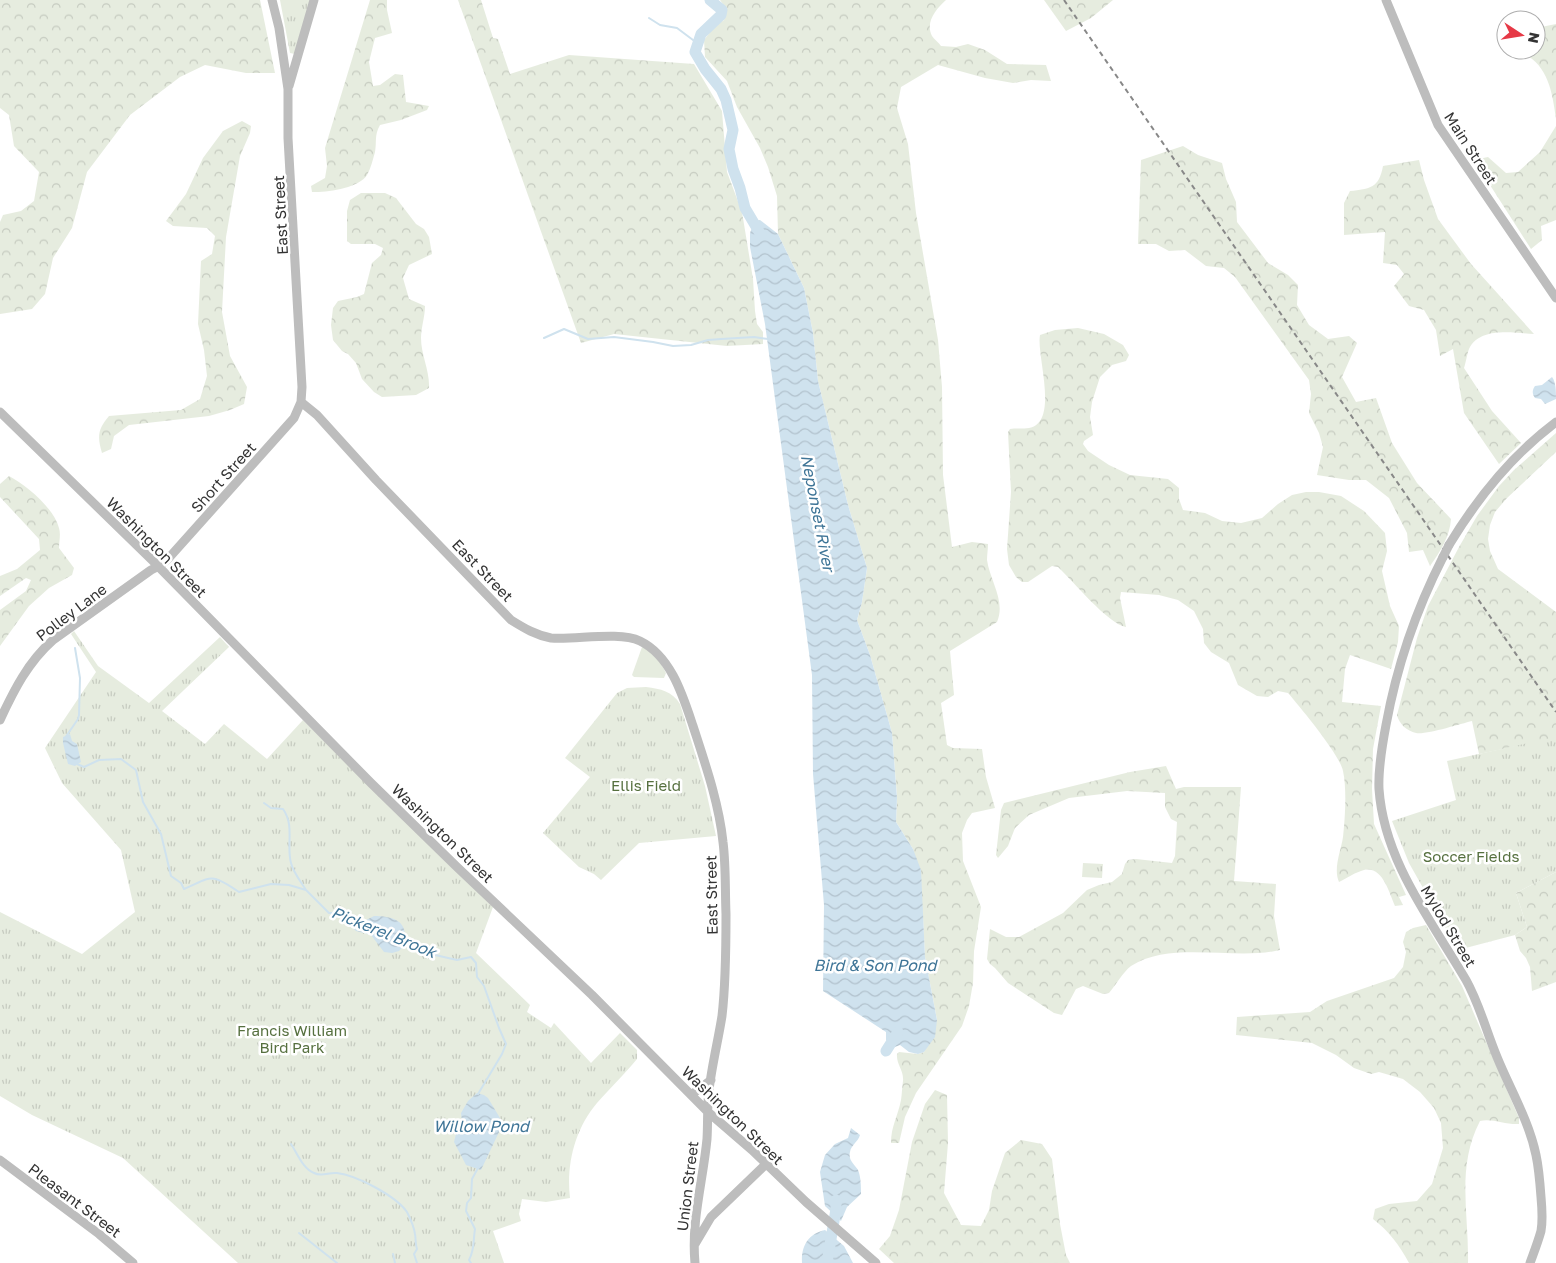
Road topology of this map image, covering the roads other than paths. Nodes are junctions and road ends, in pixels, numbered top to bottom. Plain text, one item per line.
1 (272, 0) edge
2 (314, 0) edge
3 (1386, 0) edge
4 (288, 89) junction
5 (1556, 298) edge
6 (301, 402) junction
7 (0, 412) edge
8 (1556, 422) edge
9 (159, 566) junction
10 (0, 720) edge
11 (710, 1080) junction
12 (691, 1095) junction
13 (708, 1112) junction
14 (0, 1160) edge
15 (765, 1165) junction
16 (695, 1244) junction
17 (133, 1263) edge
18 (695, 1263) edge
19 (876, 1263) edge
20 (1530, 1263) edge

1 - 4 street, East Street
2 - 4 street
3 - 5 street, Main Street
4 - 6 street, East Street
6 - 9 street, Short Street
6 - 11 street, East Street
7 - 9 street, Washington Street
8 - 20 street, Mylod Street, bridge
9 - 10 street, Polley Lane
9 - 12 street, Washington Street
11 - 12 street
11 - 13 street, East Street
12 - 13 street, Washington Street
13 - 15 street, Washington Street
13 - 16 street, Union Street
14 - 17 street, Pleasant Street
15 - 16 street
15 - 19 street, Washington Street
16 - 18 street, Union Street

